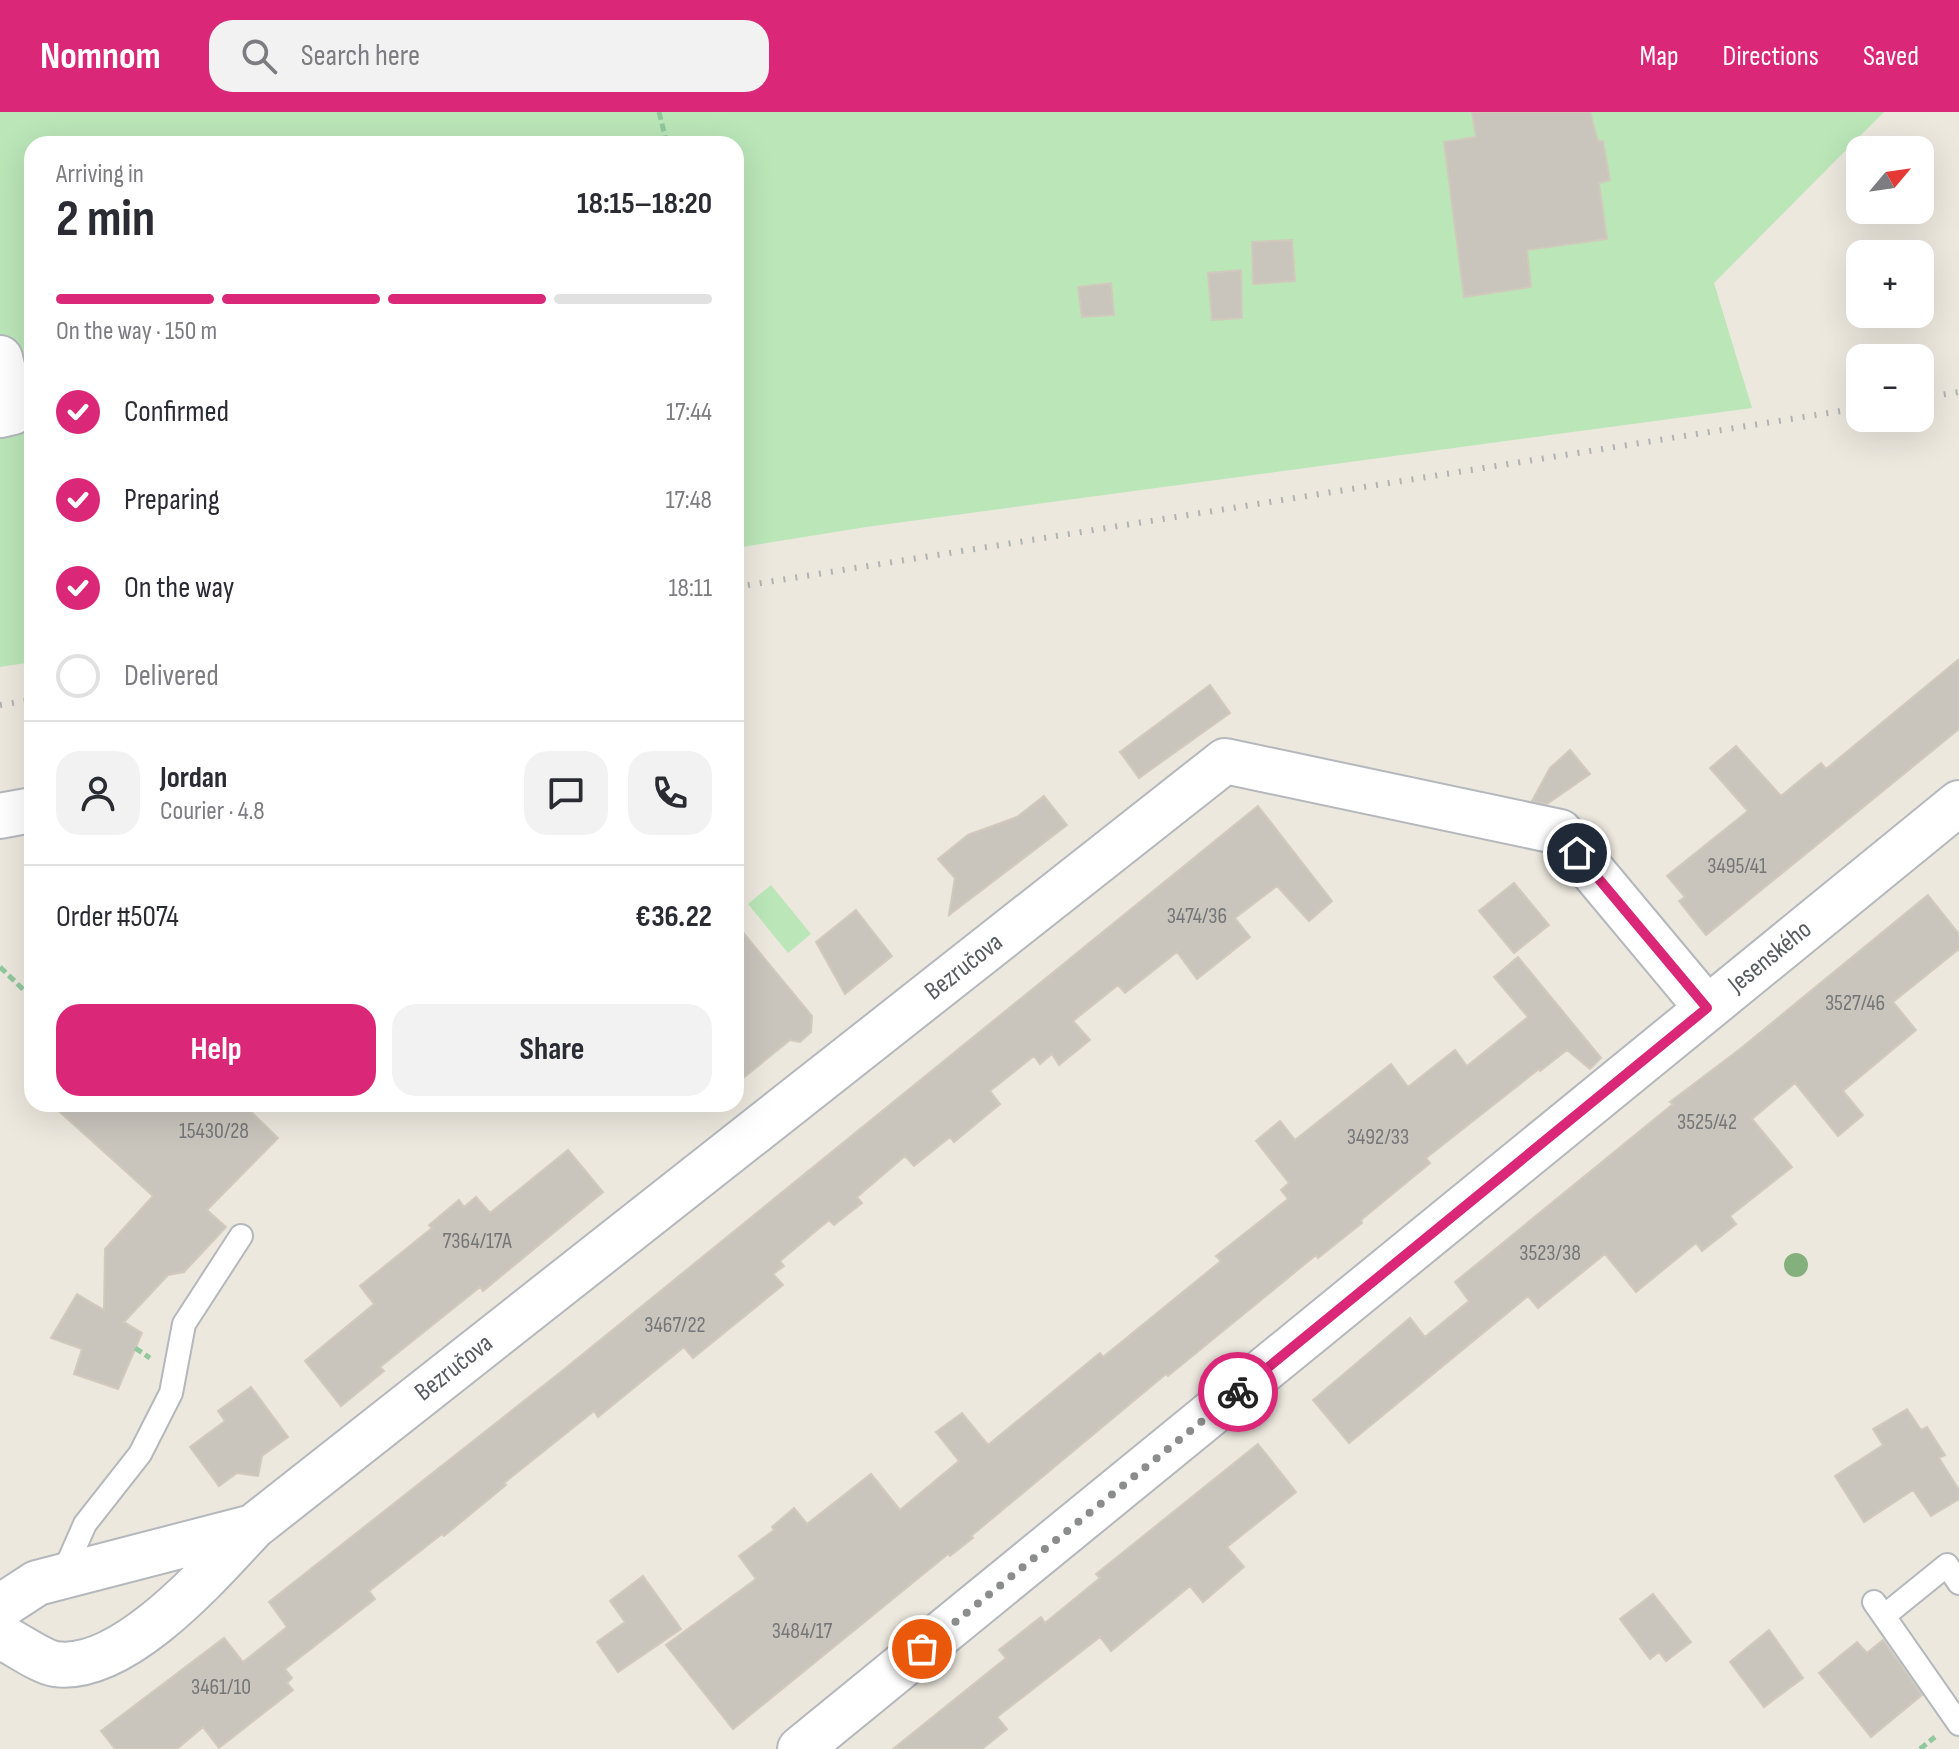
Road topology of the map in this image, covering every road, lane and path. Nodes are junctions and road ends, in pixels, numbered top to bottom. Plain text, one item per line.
1 (659, 112) edge
2 (665, 136) edge
3 (0, 358) edge
4 (0, 415) edge
5 (1959, 803) edge
6 (24, 812) edge
7 (0, 816) edge
8 (0, 967) edge
9 (24, 990) edge
10 (1707, 1008) junction
11 (241, 1236) dead end
12 (253, 1527) junction
13 (62, 1578) junction
14 (1959, 1583) edge
15 (0, 1607) edge
16 (0, 1636) edge
17 (1959, 1724) edge
18 (800, 1749) edge

1 - 2 path
3 - 4 street
5 - 10 street, Jesenského
6 - 7 street
8 - 9 path
10 - 12 street, Bezručova
10 - 18 street, Jesenského
11 - 13 lane
12 - 13 street, Bezručova
12 - 16 street, Bezručova
13 - 15 street, Bezručova
14 - 17 lane

